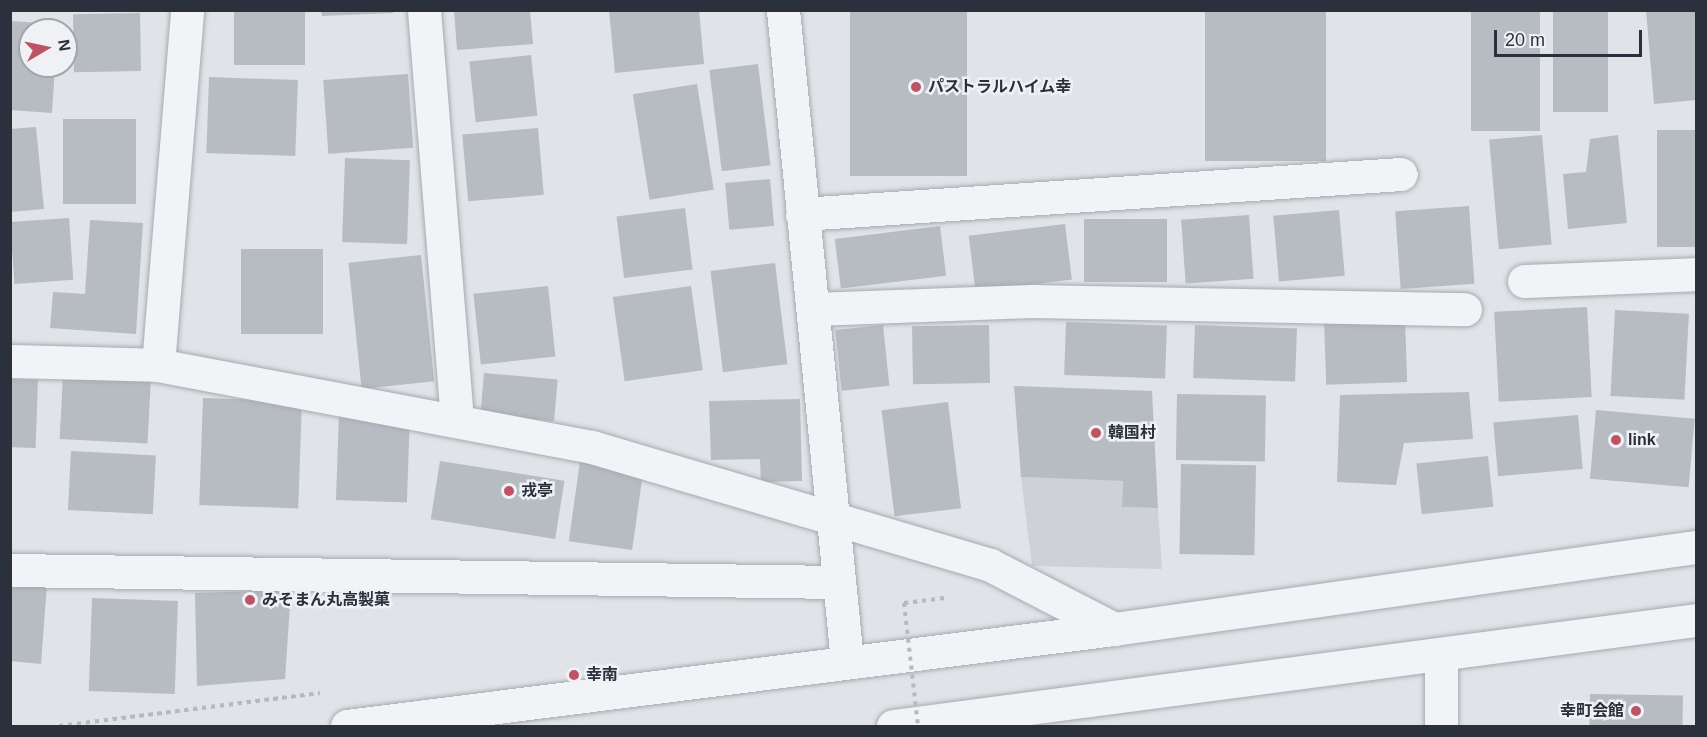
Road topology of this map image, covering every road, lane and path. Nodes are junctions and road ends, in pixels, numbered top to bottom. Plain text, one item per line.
1 (187, 10) edge
2 (424, 10) edge
3 (783, 10) edge
4 (1401, 174) dead end
5 (802, 214) junction
6 (1696, 274) edge
7 (1524, 281) dead end
8 (813, 309) junction
9 (1465, 309) dead end
10 (10, 361) edge
11 (158, 365) junction
12 (457, 418) junction
13 (832, 518) junction
14 (1696, 547) edge
15 (10, 570) edge
16 (837, 582) junction
17 (950, 597) dead end
18 (1696, 620) edge
19 (1114, 629) junction
20 (1441, 654) junction
21 (847, 662) junction
22 (1038, 716) edge
23 (347, 726) edge
24 (893, 726) edge
25 (918, 726) edge
26 (1441, 726) edge

1 - 11 street
2 - 12 street
3 - 5 street
4 - 5 street
5 - 8 street
6 - 7 street
8 - 9 street
8 - 13 street
10 - 11 street
11 - 12 street
12 - 13 street
13 - 16 street
13 - 19 street
14 - 19 street
15 - 16 street
16 - 21 street
17 - 25 path, bridge
18 - 20 street
19 - 21 street
20 - 22 street
20 - 26 street
21 - 23 street
22 - 24 street

